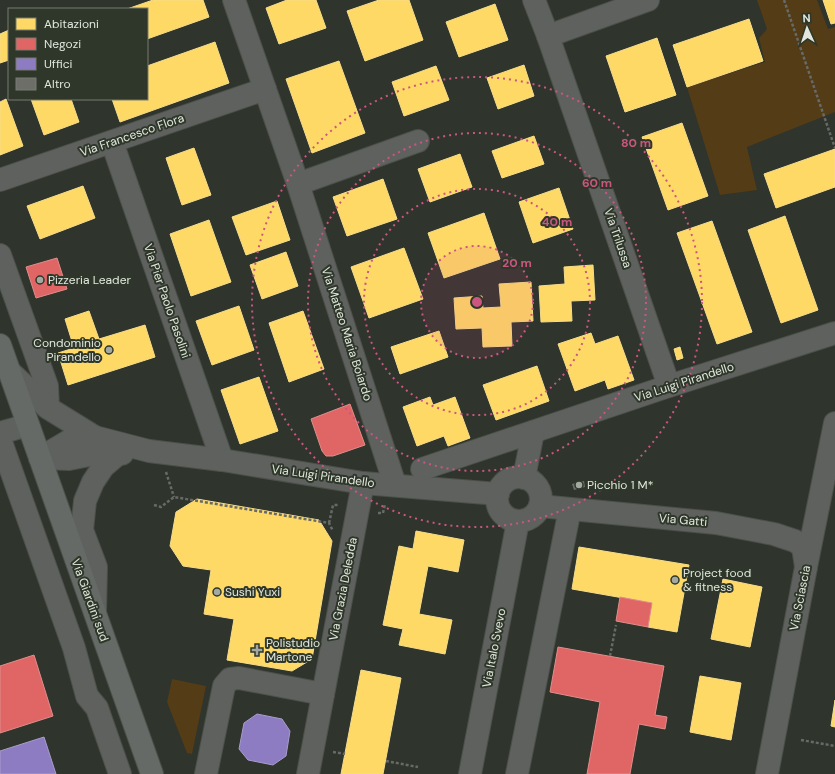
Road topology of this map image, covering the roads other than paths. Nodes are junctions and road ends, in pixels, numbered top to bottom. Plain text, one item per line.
1 (234, 0) edge
2 (534, 0) edge
3 (648, 0) edge
4 (548, 36) junction
5 (265, 89) junction
6 (418, 141) dead end
7 (112, 142) junction
8 (0, 180) edge
9 (298, 184) junction
10 (0, 255) edge
11 (834, 337) edge
12 (0, 345) edge
13 (9, 371) junction
14 (669, 386) junction
15 (48, 408) junction
16 (835, 423) edge
17 (28, 425) junction
18 (533, 432) junction
19 (0, 433) edge
20 (95, 438) junction
21 (0, 439) edge
22 (149, 451) junction
23 (117, 455) junction
24 (40, 458) junction
25 (222, 460) junction
26 (422, 470) dead end
27 (524, 478) junction
28 (363, 483) junction
29 (395, 485) junction
30 (498, 494) junction
31 (540, 506) junction
32 (570, 509) junction
33 (518, 521) junction
34 (806, 567) junction
35 (95, 613) junction
36 (323, 694) junction
37 (126, 700) junction
38 (97, 708) junction
39 (120, 774) edge
40 (152, 774) edge
41 (206, 774) edge
42 (308, 774) edge
43 (470, 774) edge
44 (517, 774) edge
45 (767, 774) edge

1 - 5 street, Via Matteo Maria Boiardo
2 - 4 street, Via Trilussa
3 - 4 street
4 - 14 street, Via Trilussa
5 - 7 street, Via Francesco Flora
5 - 9 street, Via Matteo Maria Boiardo
6 - 9 street
7 - 8 street, Via Francesco Flora
7 - 25 street, Via Pier Paolo Pasolini
9 - 29 street, Via Matteo Maria Boiardo
10 - 15 street
11 - 14 street, Via Luigi Pirandello
12 - 13 main road, Via Giardini sud
13 - 15 street, Via Luigi Pirandello
13 - 17 main road, Via Giardini sud
14 - 18 street, Via Luigi Pirandello
15 - 20 street, Via Luigi Pirandello
16 - 34 street, Via Sciascia
17 - 19 street
17 - 24 main road, Via Giardini sud
18 - 26 street, Via Luigi Pirandello
18 - 27 street
20 - 22 street, Via Luigi Pirandello
20 - 24 street, Via Luigi Pirandello
21 - 38 street
22 - 23 street, Via Luigi Pirandello
22 - 25 street, Via Luigi Pirandello
23 - 24 street, Via Luigi Pirandello
23 - 35 street
24 - 35 main road, Via Giardini sud
25 - 28 street, Via Luigi Pirandello
27 - 30 street
27 - 31 street
28 - 29 street, Via Luigi Pirandello
28 - 36 street, Via Grazia Deledda
29 - 30 street, Via Luigi Pirandello
30 - 33 street
31 - 32 street, Via Gatti
31 - 33 street
32 - 34 street, Via Gatti
32 - 44 street
33 - 43 street, Via Italo Svevo
34 - 45 street, Via Sciascia
35 - 37 main road, Via Giardini sud
36 - 41 street
36 - 42 street, Via Grazia Deledda
37 - 38 street
37 - 40 main road, Via Giardini sud
38 - 39 street

